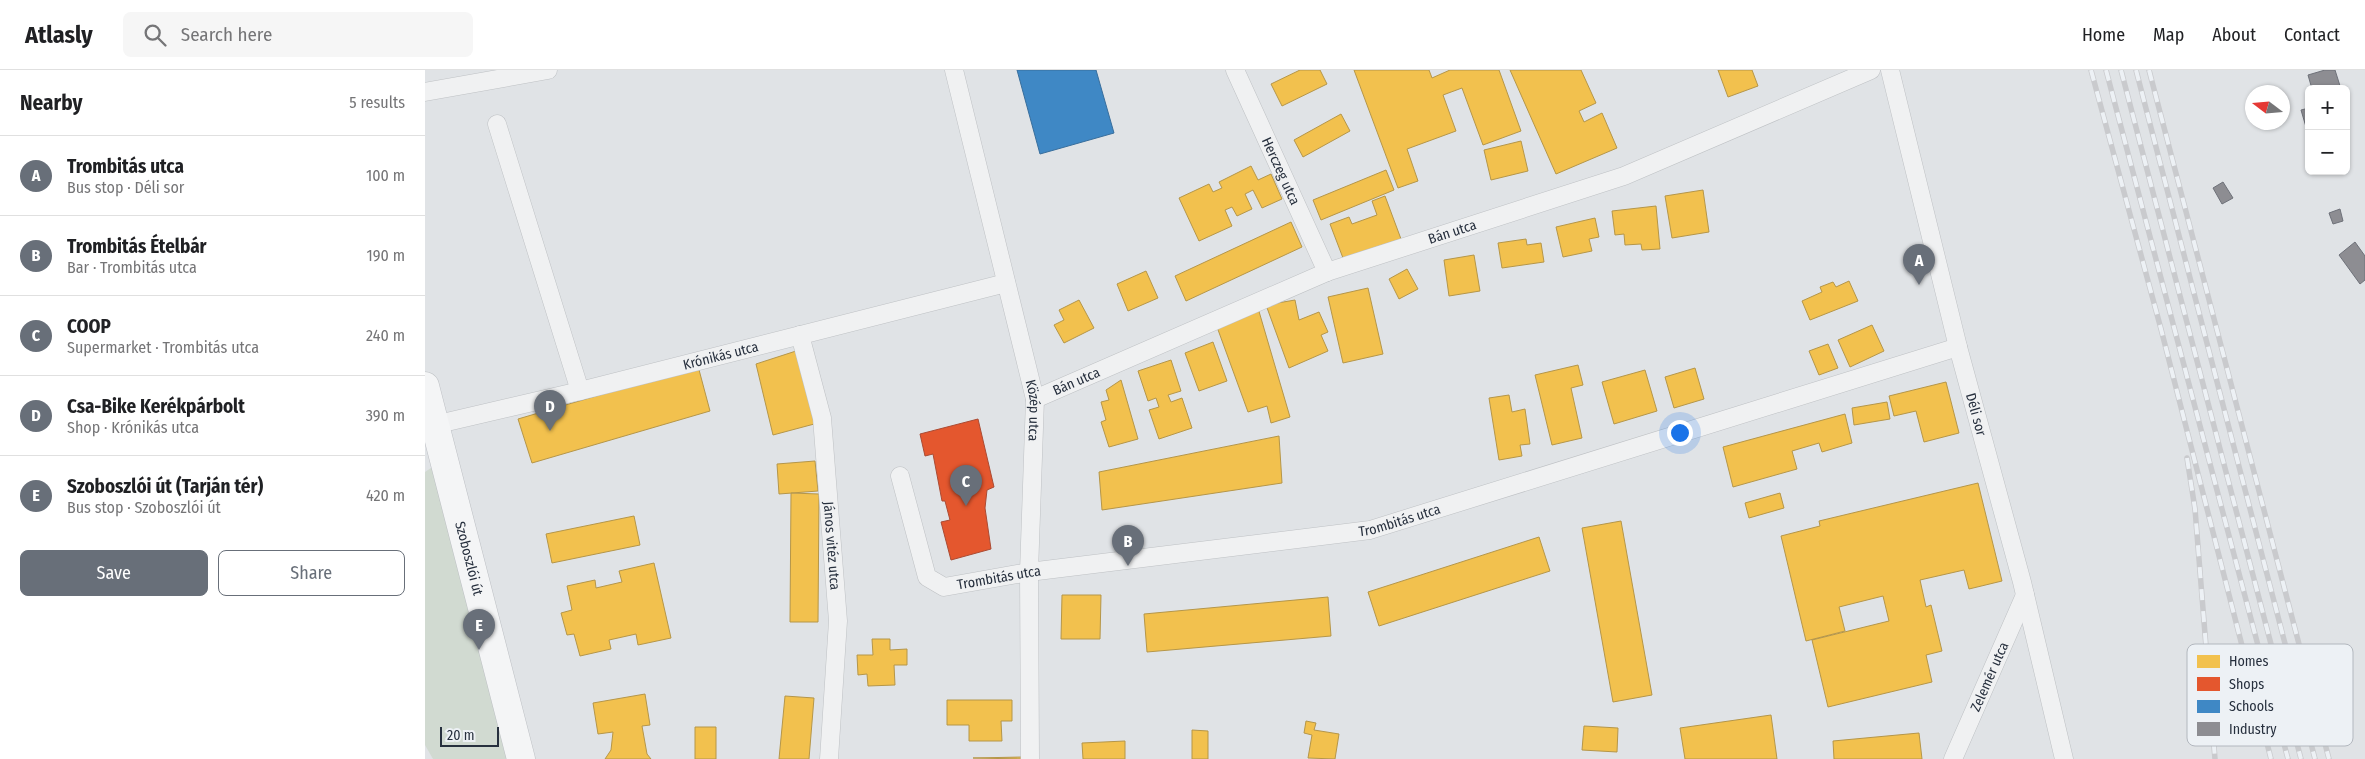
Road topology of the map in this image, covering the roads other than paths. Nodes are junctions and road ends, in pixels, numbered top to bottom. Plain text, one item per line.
1 (548, 70) edge
2 (954, 70) edge
3 (1235, 70) edge
4 (1871, 70) edge
5 (1890, 70) edge
6 (425, 92) edge
7 (497, 124) dead end
8 (1327, 272) junction
9 (1006, 283) junction
10 (800, 335) junction
11 (1958, 347) junction
12 (425, 386) edge
13 (580, 391) junction
14 (1035, 399) junction
15 (434, 425) junction
16 (900, 476) dead end
17 (1029, 572) junction
18 (2025, 595) junction
19 (522, 758) edge
20 (829, 759) edge
21 (1030, 759) edge
22 (1953, 759) edge
23 (2064, 759) edge

1 - 6 street
2 - 9 street, Közép utca
3 - 8 street, Herczeg utca
4 - 8 street, Bán utca
5 - 11 street, Déli sor
7 - 13 street
8 - 14 street, Bán utca
9 - 10 street, Krónikás utca
9 - 14 street, Közép utca
10 - 13 street, Krónikás utca
10 - 20 street, János vitéz utca
11 - 17 street, Trombitás utca
11 - 18 street, Déli sor
12 - 15 main road, Szoboszlói út
13 - 15 street, Krónikás utca
14 - 17 street, Közép utca
15 - 19 main road, Szoboszlói út
16 - 17 street, Trombitás utca
17 - 21 street, Közép utca
18 - 22 street, Zelemér utca
18 - 23 street, Déli sor

